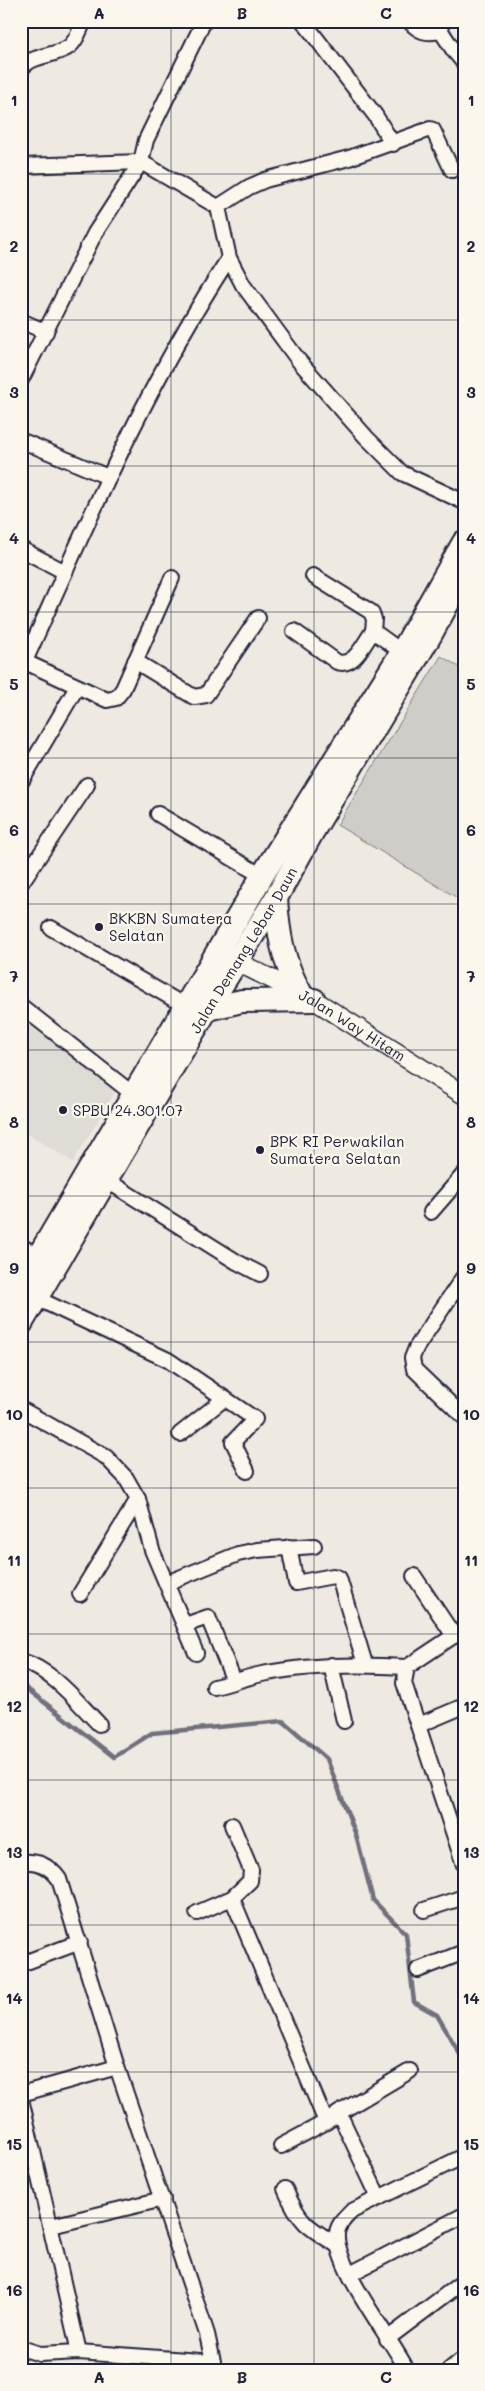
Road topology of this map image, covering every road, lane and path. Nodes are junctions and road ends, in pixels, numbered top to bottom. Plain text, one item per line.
1 (84, 21) edge
2 (204, 21) edge
3 (303, 21) edge
4 (409, 21) edge
5 (443, 26) edge
6 (464, 63) edge
7 (21, 70) edge
8 (393, 144) junction
9 (141, 162) junction
10 (21, 166) edge
11 (452, 170) dead end
12 (218, 207) junction
13 (229, 258) junction
14 (21, 321) edge
15 (46, 332) junction
16 (21, 380) edge
17 (25, 442) dead end
18 (108, 476) junction
19 (464, 502) edge
20 (464, 542) edge
21 (21, 550) edge
22 (65, 572) junction
23 (464, 574) edge
24 (313, 576) dead end
25 (172, 578) dead end
26 (258, 618) dead end
27 (294, 631) dead end
28 (373, 631) junction
29 (402, 652) junction
30 (23, 660) edge
31 (134, 661) junction
32 (77, 687) junction
33 (21, 782) edge
34 (87, 785) dead end
35 (158, 814) dead end
36 (262, 876) junction
37 (21, 883) edge
38 (276, 898) junction
39 (52, 928) dead end
40 (217, 952) junction
41 (236, 962) junction
42 (307, 996) junction
43 (21, 1006) edge
44 (197, 1008) junction
45 (464, 1095) edge
46 (142, 1101) junction
47 (464, 1174) edge
48 (106, 1180) junction
49 (431, 1212) dead end
50 (30, 1251) edge
51 (260, 1274) dead end
52 (464, 1276) edge
53 (29, 1292) edge
54 (21, 1324) edge
55 (224, 1399) junction
56 (21, 1409) edge
57 (464, 1417) edge
58 (180, 1434) dead end
59 (247, 1471) dead end
60 (138, 1499) junction
61 (314, 1546) dead end
62 (289, 1547) junction
63 (414, 1576) dead end
64 (167, 1583) junction
65 (80, 1594) dead end
66 (185, 1625) junction
67 (459, 1632) edge
68 (196, 1653) dead end
69 (21, 1661) edge
70 (365, 1664) junction
71 (332, 1665) junction
72 (407, 1666) junction
73 (234, 1681) junction
74 (214, 1687) dead end
75 (464, 1706) edge
76 (344, 1721) dead end
77 (99, 1724) dead end
78 (419, 1725) junction
79 (232, 1825) dead end
80 (21, 1862) edge
81 (464, 1865) edge
82 (464, 1897) edge
83 (232, 1898) junction
84 (424, 1910) dead end
85 (197, 1913) dead end
86 (80, 1942) junction
87 (464, 1952) edge
88 (21, 1964) edge
89 (418, 1970) dead end
90 (117, 2067) junction
91 (410, 2071) dead end
92 (21, 2094) edge
93 (21, 2099) edge
94 (339, 2113) junction
95 (326, 2122) junction
96 (281, 2146) dead end
97 (464, 2156) edge
98 (285, 2189) dead end
99 (379, 2198) junction
100 (162, 2199) junction
101 (464, 2215) edge
102 (51, 2226) junction
103 (337, 2246) junction
104 (350, 2274) junction
105 (464, 2281) edge
106 (387, 2339) junction
107 (21, 2348) edge
108 (79, 2352) junction
109 (464, 2358) edge
110 (213, 2366) edge
111 (407, 2370) edge
112 (449, 2370) edge

1 - 7 street
2 - 9 street
3 - 8 street
4 - 5 street
5 - 6 street
8 - 11 street
8 - 12 street
9 - 10 street
9 - 12 street
9 - 15 street
12 - 13 street
13 - 18 street
13 - 19 street
14 - 15 street
15 - 16 street
17 - 18 street
18 - 22 street
20 - 29 highway, Jalan Demang Lebar Daun
21 - 22 street
22 - 30 street
23 - 38 highway, Jalan Demang Lebar Daun
24 - 28 street
25 - 31 street
26 - 31 street
27 - 28 street
28 - 29 street
29 - 36 highway, Jalan Demang Lebar Daun
30 - 32 street
31 - 32 street
32 - 33 street
34 - 37 street
35 - 36 street
36 - 40 highway, Jalan Demang Lebar Daun
38 - 41 highway, Jalan Demang Lebar Daun
38 - 42 highway
39 - 44 street
40 - 41 street, Jalan Way Hitam
40 - 44 highway, Jalan Demang Lebar Daun
41 - 42 street, Jalan Way Hitam
41 - 44 highway, Jalan Demang Lebar Daun
42 - 44 highway
42 - 45 street, Jalan Way Hitam
43 - 46 street
44 - 46 highway, Jalan Demang Lebar Daun
46 - 48 highway, Jalan Demang Lebar Daun
46 - 50 highway, Jalan Demang Lebar Daun
47 - 49 street
48 - 51 street
48 - 53 highway, Jalan Demang Lebar Daun
50 - 53 highway, Jalan Demang Lebar Daun
52 - 57 street
53 - 54 highway, Jalan Demang Lebar Daun
53 - 55 street
55 - 58 street
55 - 59 street
56 - 60 street
60 - 64 street
60 - 65 street
61 - 62 street
62 - 64 street
62 - 70 street
63 - 67 street
64 - 66 street
66 - 68 street
66 - 73 street
67 - 72 street
69 - 77 street
70 - 71 street
70 - 72 street
71 - 73 street
71 - 76 street
72 - 78 street
73 - 74 street
75 - 78 street
78 - 81 street
79 - 83 street
80 - 86 street
82 - 84 street
83 - 85 street
83 - 95 street
86 - 88 street
86 - 90 street
87 - 89 street
90 - 92 street
90 - 100 street
91 - 94 street
93 - 102 street
94 - 95 street
94 - 99 street
95 - 96 street
97 - 99 street
98 - 103 street
99 - 103 street
100 - 102 street
100 - 110 street
101 - 104 street
102 - 108 street
103 - 104 street
104 - 106 street
105 - 106 street
106 - 111 street
107 - 108 street
108 - 110 street
109 - 112 street

